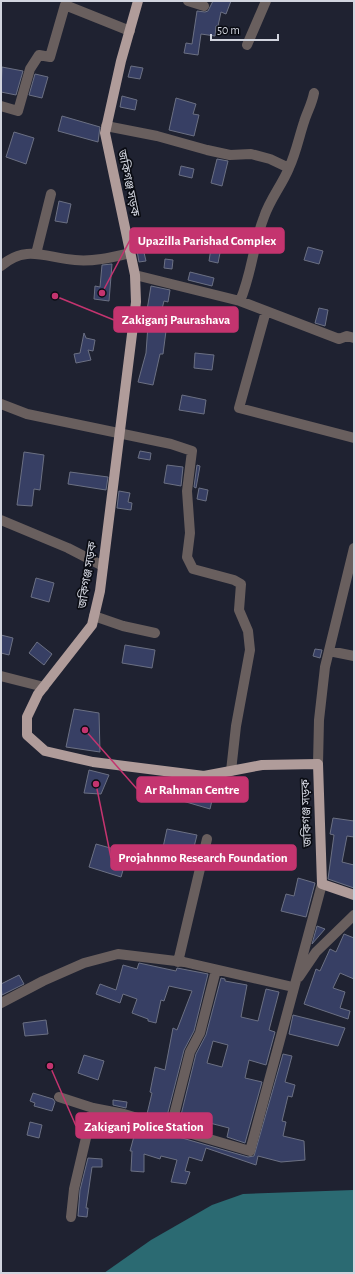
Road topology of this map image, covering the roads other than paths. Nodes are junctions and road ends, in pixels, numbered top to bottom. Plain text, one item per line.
1 (138, 1) edge
2 (188, 1) edge
3 (266, 1) edge
4 (72, 4) edge
5 (204, 6) dead end
6 (130, 31) junction
7 (247, 45) dead end
8 (314, 93) dead end
9 (1, 106) edge
10 (106, 126) junction
11 (289, 168) junction
12 (51, 194) dead end
13 (36, 254) junction
14 (130, 254) junction
15 (1, 266) edge
16 (135, 275) junction
17 (240, 301) junction
18 (266, 311) junction
19 (354, 338) edge
20 (1, 404) edge
21 (120, 433) junction
22 (354, 438) edge
23 (1, 520) edge
24 (354, 548) edge
25 (103, 566) junction
26 (94, 616) junction
27 (155, 633) dead end
28 (329, 651) junction
29 (354, 656) edge
30 (1, 676) edge
31 (44, 687) junction
32 (318, 764) junction
33 (232, 771) junction
34 (208, 839) dead end
35 (322, 884) junction
36 (354, 896) edge
37 (354, 915) edge
38 (178, 962) junction
39 (216, 970) junction
40 (293, 987) junction
41 (1, 1003) edge
42 (59, 1097) dead end
43 (93, 1108) junction
44 (171, 1127) junction
45 (71, 1216) dead end

1 - 6 main road, জকিগঞ্জ সড়ক
2 - 5 street
3 - 7 street
4 - 6 street
4 - 9 street
6 - 10 main road, জকিগঞ্জ সড়ক
8 - 11 street
10 - 11 street
10 - 14 main road, জকিগঞ্জ সড়ক
11 - 17 street
12 - 13 street
13 - 14 street
13 - 15 street
14 - 16 main road, জকিগঞ্জ সড়ক
16 - 17 street
16 - 21 main road, জকিগঞ্জ সড়ক
17 - 18 street
18 - 19 street
18 - 22 street
20 - 21 street
21 - 25 main road, জকিগঞ্জ সড়ক
21 - 33 street
23 - 25 street
24 - 28 street
25 - 26 main road, জকিগঞ্জ সড়ক
26 - 27 street
26 - 31 main road, জকিগঞ্জ সড়ক
28 - 29 street
28 - 32 street
30 - 31 street
31 - 33 main road, জকিগঞ্জ সড়ক
32 - 33 main road, জকিগঞ্জ সড়ক
32 - 35 main road, জকিগঞ্জ সড়ক
34 - 38 street
35 - 36 main road
35 - 40 street
37 - 40 street
38 - 39 street
38 - 41 street
39 - 40 street
39 - 44 street
40 - 44 street
42 - 43 street
43 - 44 street
43 - 45 street

